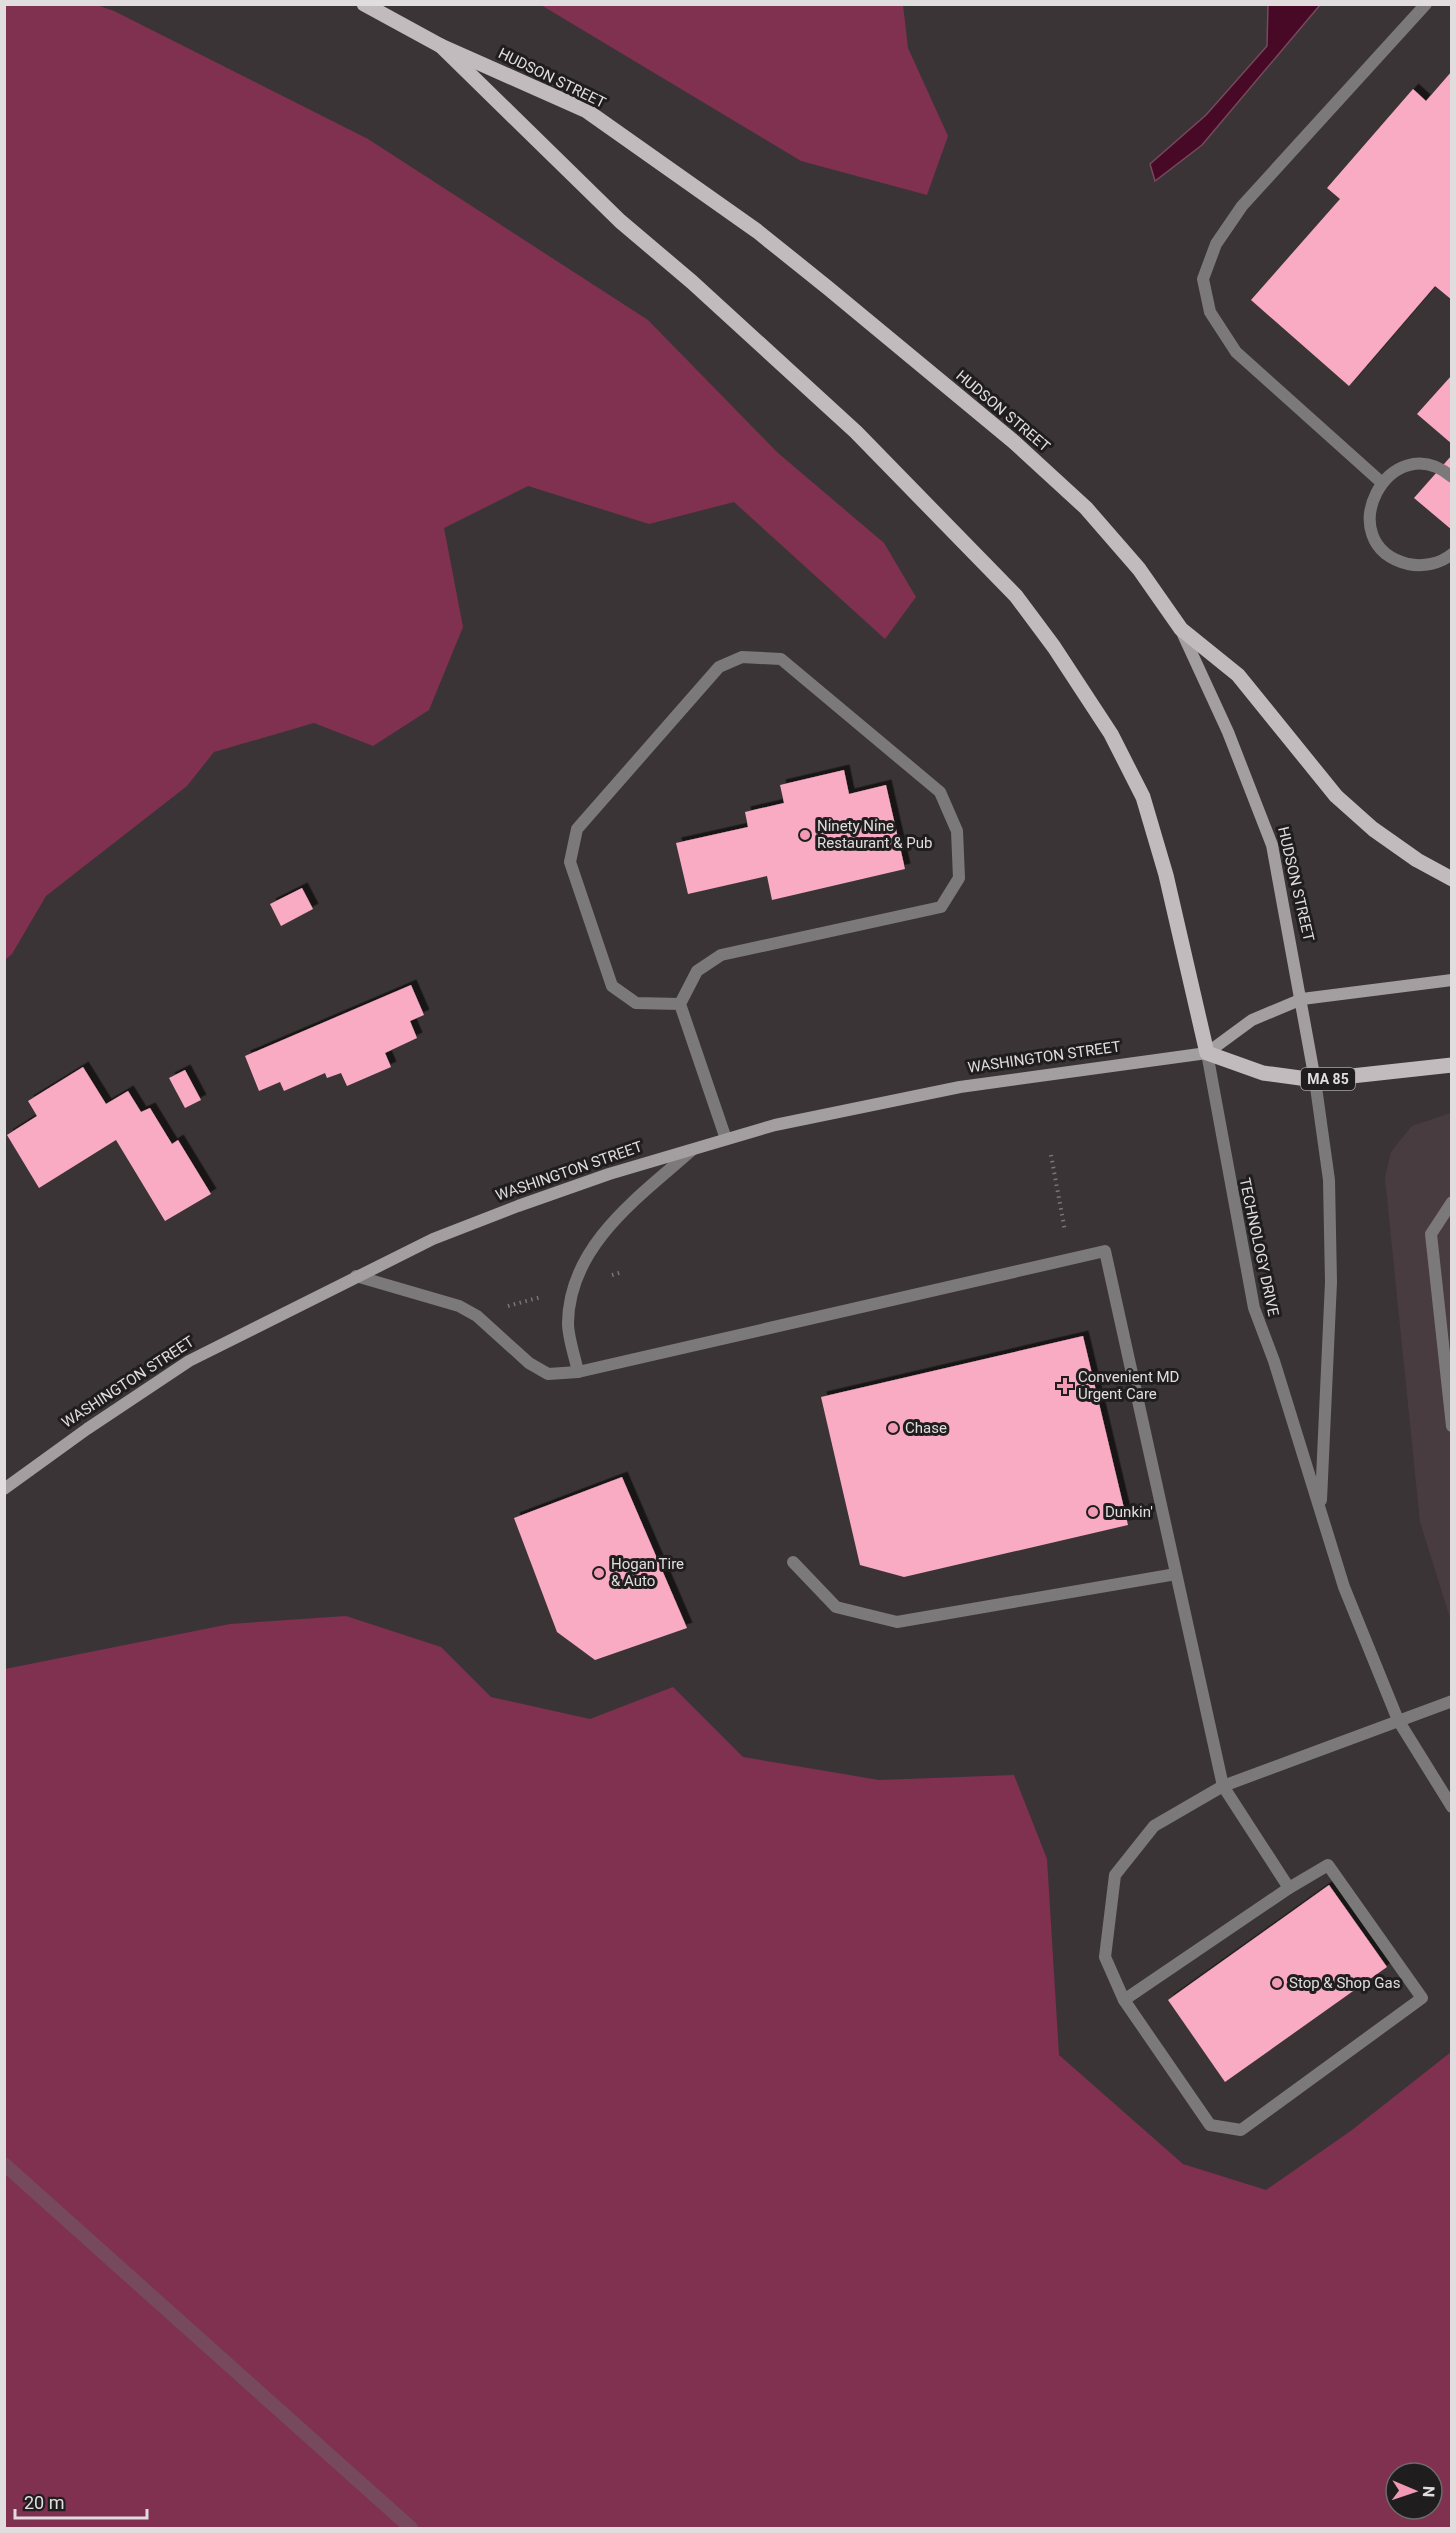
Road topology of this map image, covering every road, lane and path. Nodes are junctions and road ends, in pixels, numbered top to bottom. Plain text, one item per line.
1 (364, 4) edge
2 (1426, 4) edge
3 (441, 46) junction
4 (1452, 477) edge
5 (1381, 482) junction
6 (1452, 554) edge
7 (1181, 629) junction
8 (1452, 879) edge
9 (1452, 980) edge
10 (1302, 999) junction
11 (680, 1004) junction
12 (1207, 1053) junction
13 (1452, 1065) edge
14 (1315, 1080) junction
15 (726, 1139) junction
16 (692, 1149) junction
17 (1051, 1155) dead end
18 (1452, 1203) edge
19 (1068, 1259) junction
20 (357, 1276) junction
21 (578, 1372) junction
22 (1452, 1426) edge
23 (4, 1489) edge
24 (1320, 1510) junction
25 (794, 1562) dead end
26 (1176, 1574) junction
27 (1452, 1701) edge
28 (1398, 1720) junction
29 (1223, 1786) junction
30 (1452, 1807) edge
31 (1289, 1888) junction
32 (1124, 2000) junction

1 - 3 main road, HUDSON STREET
2 - 5 street
3 - 7 main road, HUDSON STREET
3 - 12 main road, HUDSON STREET
4 - 5 street
5 - 6 street
7 - 8 main road
7 - 10 main road, HUDSON STREET
9 - 10 main road, WASHINGTON STREET / MA 85
10 - 12 main road, WASHINGTON STREET / MA 85
10 - 14 main road, HUDSON STREET
11 - 11 street
11 - 15 street
12 - 14 main road, WASHINGTON STREET / MA 85
12 - 15 main road, WASHINGTON STREET / MA 85
12 - 24 street, TECHNOLOGY DRIVE
13 - 14 main road, WASHINGTON STREET / MA 85
14 - 24 street, TECHNOLOGY DRIVE
15 - 16 main road, WASHINGTON STREET / MA 85
16 - 20 main road, WASHINGTON STREET / MA 85
16 - 21 street
17 - 19 path
18 - 22 street
19 - 21 street
19 - 26 street
20 - 21 street
20 - 23 main road, WASHINGTON STREET / MA 85
24 - 28 street, TECHNOLOGY DRIVE
25 - 26 street
26 - 29 street
27 - 28 street
28 - 29 street
28 - 30 street, TECHNOLOGY DRIVE
29 - 31 street
29 - 32 street
31 - 32 street
31 - 32 street

